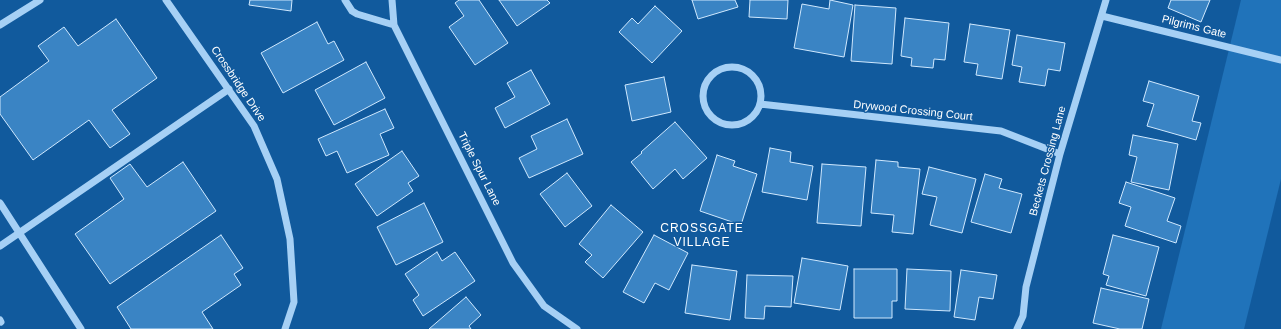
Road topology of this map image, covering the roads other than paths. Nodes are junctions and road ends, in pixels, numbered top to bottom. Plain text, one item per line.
1 (40, 0) edge
2 (166, 0) edge
3 (345, 0) edge
4 (392, 0) edge
5 (1106, 0) edge
6 (1102, 16) junction
7 (0, 25) edge
8 (394, 25) junction
9 (1281, 60) edge
10 (229, 90) junction
11 (760, 104) junction
12 (1060, 154) junction
13 (0, 203) edge
14 (19, 233) junction
15 (0, 246) edge
16 (81, 329) edge
17 (285, 329) edge
18 (577, 329) edge
19 (1017, 329) edge

1 - 7 street
2 - 10 street, Crossbridge Drive
3 - 8 street
4 - 8 street, Triple Spur Lane
5 - 6 street, Beckets Crossing Lane
6 - 9 street, Pilgrims Gate
6 - 12 street, Beckets Crossing Lane
8 - 18 street, Triple Spur Lane
10 - 14 street
10 - 17 street, Crossbridge Drive
11 - 11 street
11 - 12 street, Drywood Crossing Court
12 - 19 street, Beckets Crossing Lane
13 - 14 street
14 - 15 street
14 - 16 street

